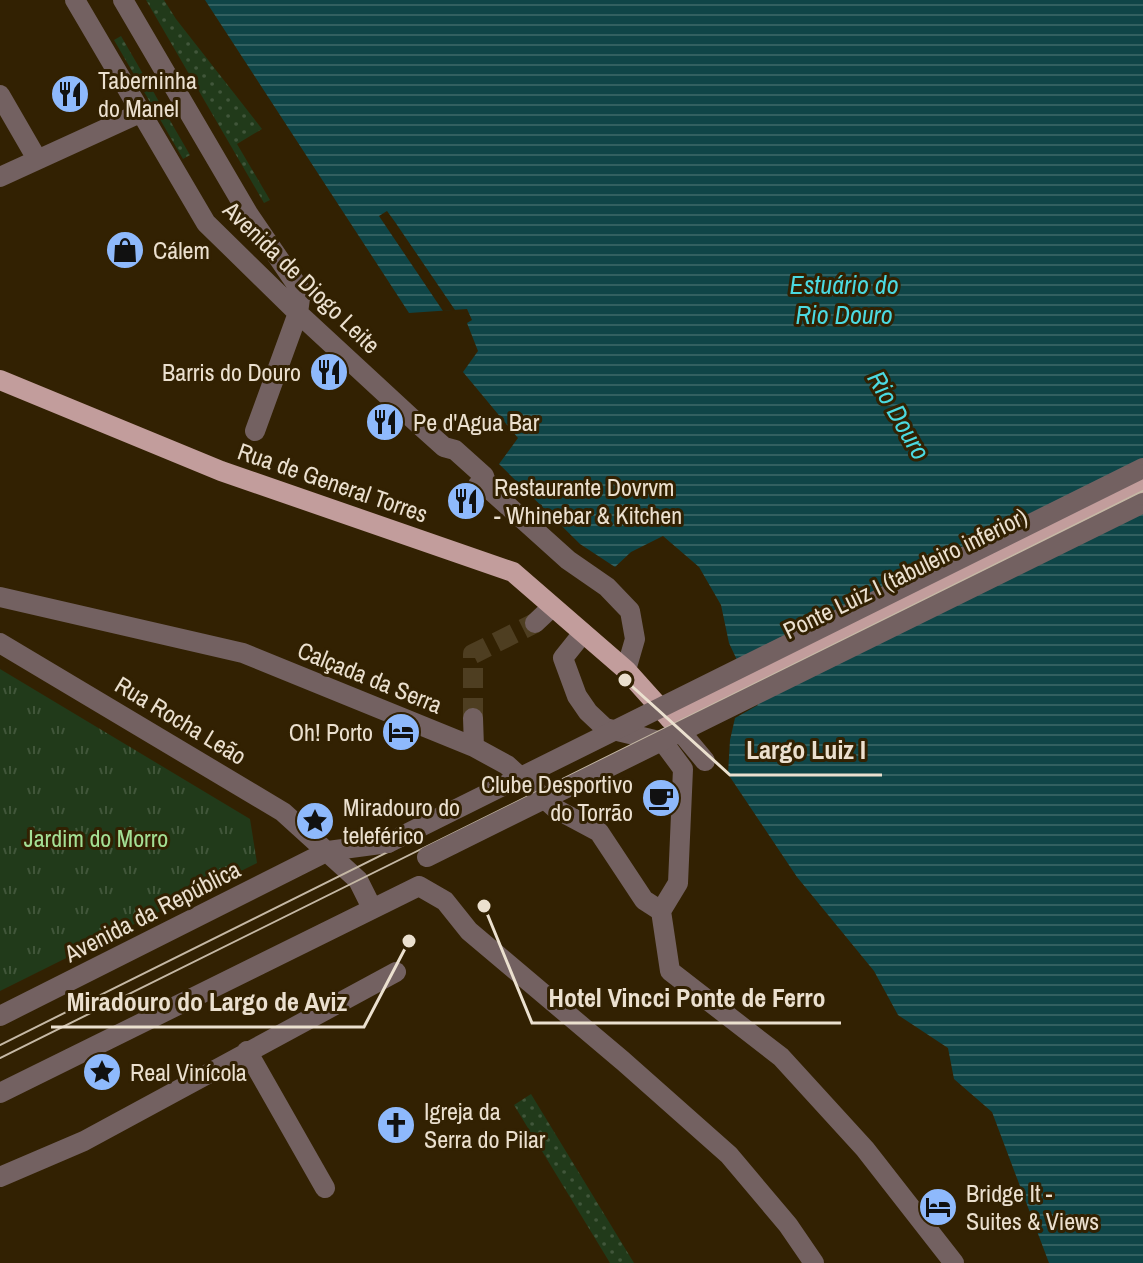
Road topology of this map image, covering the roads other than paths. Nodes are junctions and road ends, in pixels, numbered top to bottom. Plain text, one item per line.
1 (75, 0) edge
2 (123, 0) edge
3 (0, 95) edge
4 (140, 113) junction
5 (37, 159) junction
6 (0, 177) edge
7 (298, 313) junction
8 (0, 380) edge
9 (255, 431) dead end
10 (1143, 468) edge
11 (1143, 485) edge
12 (1143, 503) edge
13 (0, 597) edge
14 (552, 607) junction
15 (535, 623) tunnel mouth
16 (583, 633) junction
17 (0, 643) edge
18 (626, 670) junction
19 (473, 718) tunnel mouth
20 (670, 719) junction
21 (474, 747) junction
22 (705, 761) dead end
23 (328, 851) junction
24 (419, 886) junction
25 (372, 908) junction
26 (661, 911) junction
27 (396, 972) dead end
28 (0, 1016) edge
29 (247, 1051) junction
30 (0, 1093) edge
31 (0, 1177) edge
32 (325, 1188) dead end
33 (814, 1263) edge
34 (954, 1263) edge

1 - 4 street, Avenida de Diogo Leite
2 - 7 street
3 - 5 street
4 - 5 street
4 - 7 street, Avenida de Diogo Leite
5 - 6 street
7 - 9 street
7 - 18 street, Avenida de Diogo Leite
8 - 14 main road, Rua de General Torres
10 - 23 street, Avenida da República, bridge
11 - 20 main road, Ponte Luiz I (tabuleiro inferior)
12 - 24 street, bridge
13 - 21 street, Calçada da Serra
14 - 15 street
14 - 16 main road, Rua de General Torres
16 - 18 main road, Rua de General Torres
16 - 26 street
17 - 23 street, Rua Rocha Leão
18 - 20 main road, Rua de General Torres
19 - 21 street
20 - 22 street
21 - 26 street, Calçada da Serra
23 - 25 street
23 - 28 street, Avenida da República
24 - 25 street
24 - 33 street
25 - 30 street
26 - 34 street
27 - 29 street
29 - 31 street
29 - 32 street

